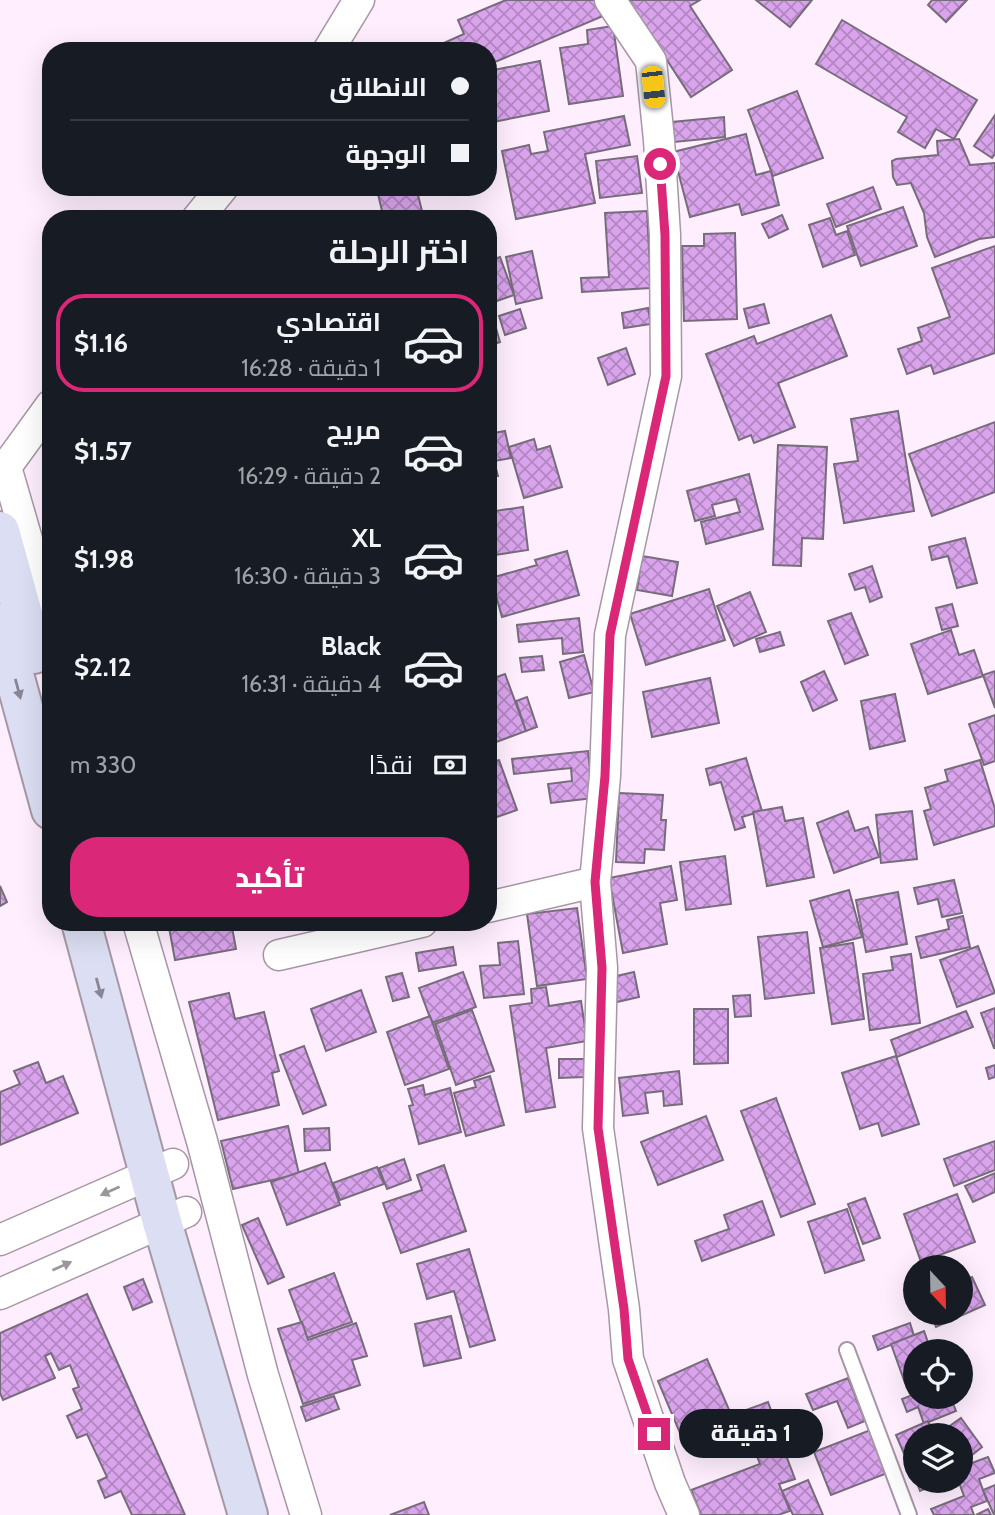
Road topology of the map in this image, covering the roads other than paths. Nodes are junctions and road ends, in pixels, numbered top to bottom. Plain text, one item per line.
1 (359, 0) edge
2 (610, 0) edge
3 (333, 42) edge
4 (216, 196) edge
5 (204, 210) edge
6 (42, 417) edge
7 (0, 531) edge
8 (42, 591) edge
9 (0, 623) edge
10 (42, 681) edge
11 (42, 777) edge
12 (595, 882) junction
13 (497, 905) edge
14 (84, 931) edge
15 (110, 931) edge
16 (141, 931) edge
17 (384, 931) edge
18 (279, 956) dead end
19 (161, 1169) junction
20 (174, 1217) junction
21 (0, 1240) edge
22 (0, 1294) edge
23 (847, 1349) dead end
24 (248, 1515) edge
25 (273, 1515) edge
26 (306, 1515) edge
27 (684, 1515) edge
28 (909, 1515) edge

1 - 3 street
2 - 12 street
4 - 5 street
6 - 8 street
7 - 10 street
9 -> 11 street
12 - 13 street
12 - 27 street
14 -> 19 street
15 - 19 street
16 - 26 street
17 - 18 street
19 - 20 street
19 -> 21 street
22 -> 20 street
20 - 24 street
20 - 25 street
23 - 28 lane

